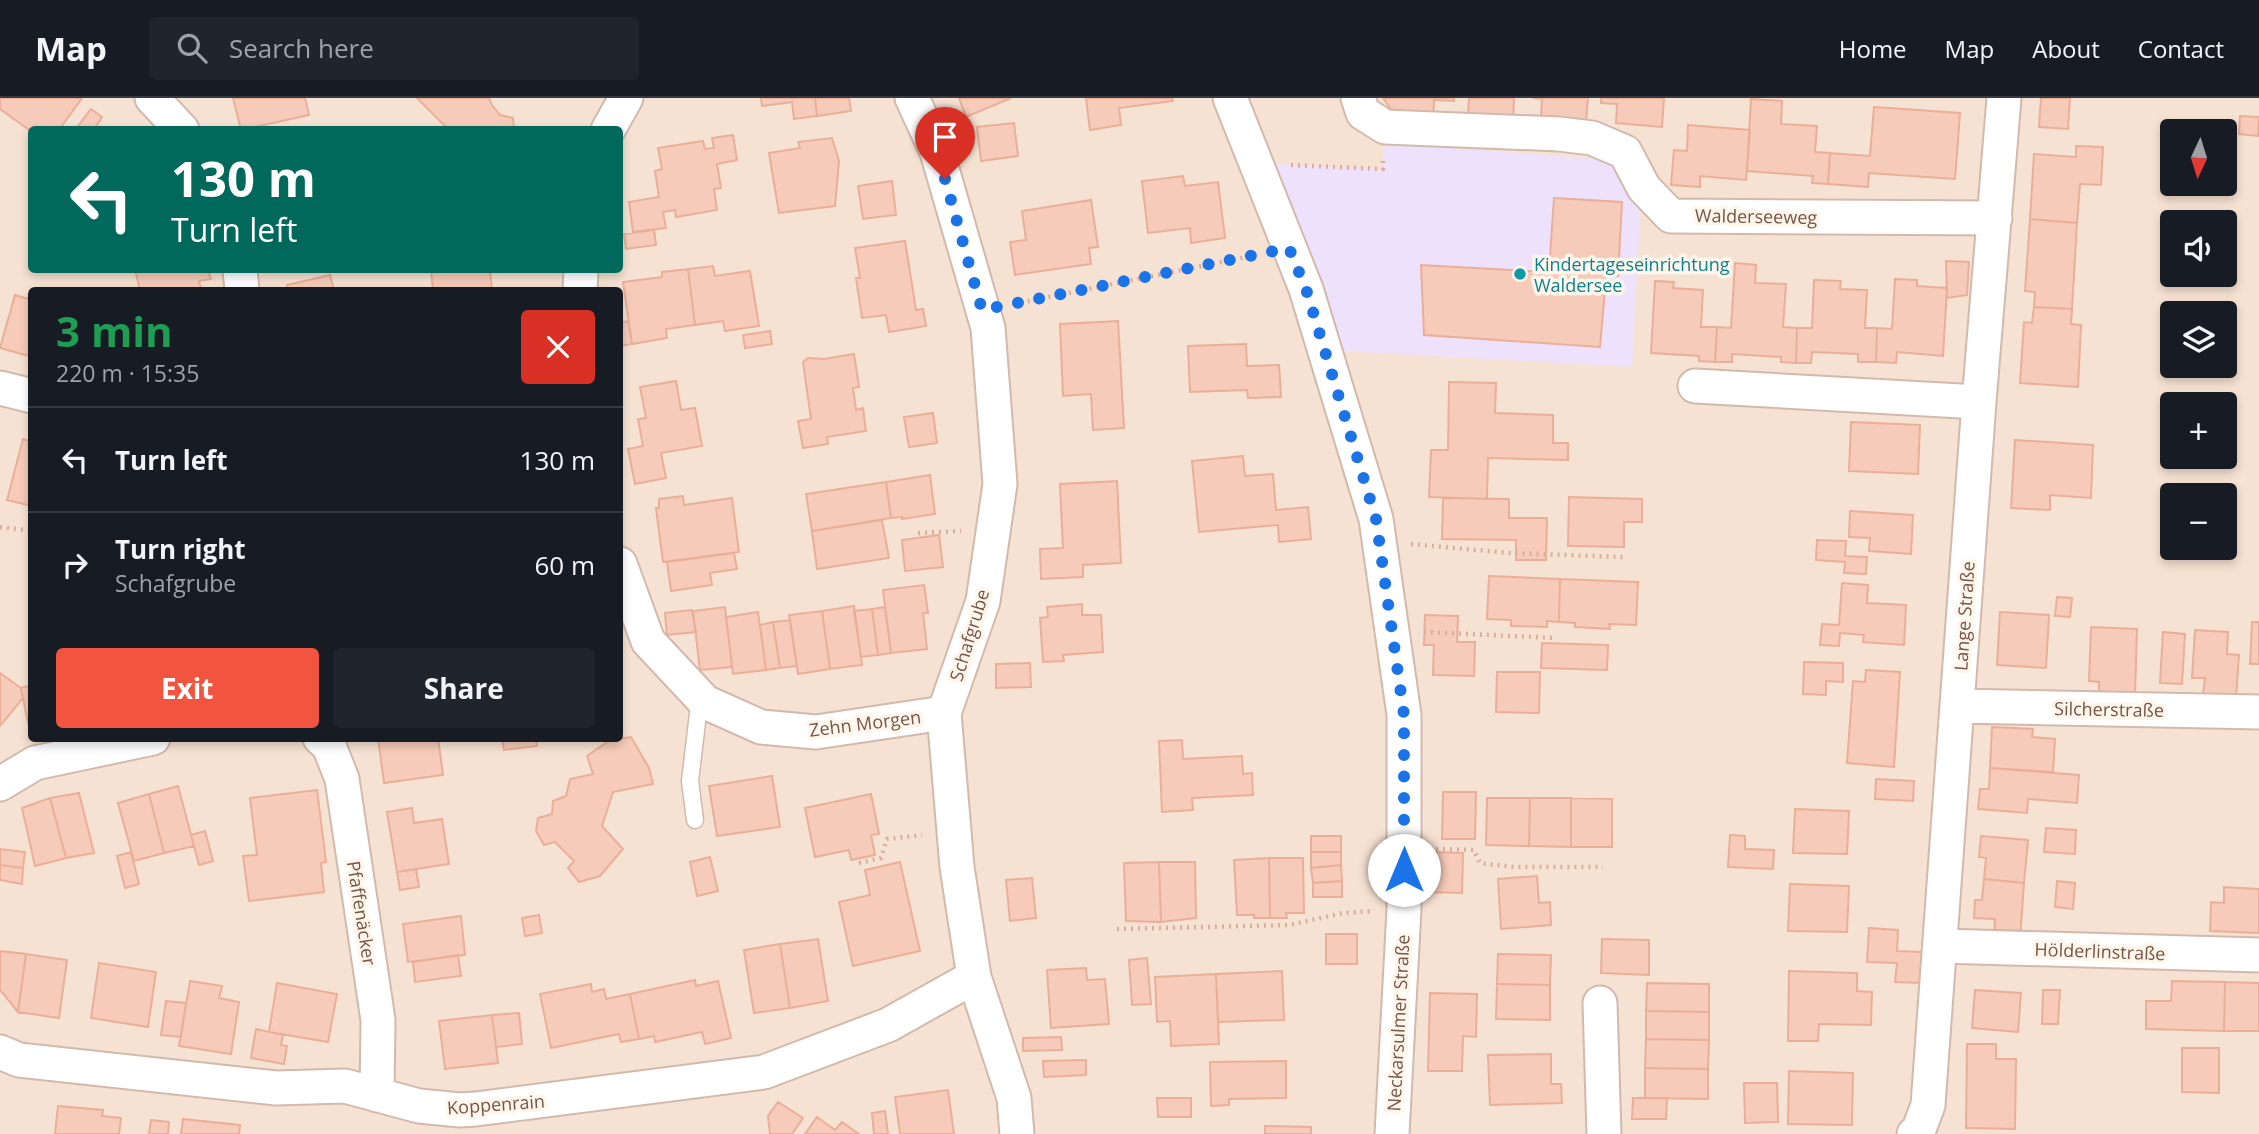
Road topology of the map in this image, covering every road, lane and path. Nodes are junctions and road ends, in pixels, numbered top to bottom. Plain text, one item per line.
1 (152, 98) edge
2 (626, 98) edge
3 (912, 98) edge
4 (1230, 98) edge
5 (1358, 98) edge
6 (2004, 98) edge
7 (178, 126) edge
8 (610, 126) edge
9 (1385, 127) junction
10 (1255, 163) junction
11 (1994, 218) junction
12 (1289, 248) junction
13 (982, 310) junction
14 (1695, 386) dead end
15 (0, 388) edge
16 (28, 395) edge
17 (1979, 402) junction
18 (0, 527) edge
19 (28, 530) edge
20 (1379, 541) junction
21 (1624, 557) dead end
22 (623, 572) edge
23 (1392, 631) junction
24 (1556, 638) dead end
25 (700, 697) junction
26 (1958, 706) junction
27 (2259, 712) edge
28 (944, 713) junction
29 (134, 742) edge
30 (324, 742) edge
31 (0, 784) edge
32 (695, 820) dead end
33 (954, 832) junction
34 (1404, 851) junction
35 (859, 863) dead end
36 (1603, 867) dead end
37 (1404, 909) junction
38 (1117, 929) dead end
39 (1941, 946) junction
40 (2259, 955) edge
41 (974, 977) junction
42 (1600, 1003) dead end
43 (0, 1052) edge
44 (377, 1095) junction
45 (423, 1120) edge
46 (1918, 1133) edge
47 (1017, 1134) edge
48 (1392, 1134) edge
49 (1604, 1134) edge

1 - 7 street
2 - 8 street
3 - 13 street, Schafgrube
4 - 10 street, Neckarsulmer Straße
5 - 9 street
6 - 11 street, Lange Straße
9 - 10 path
9 - 11 street, Walderseeweg
10 - 12 street, Neckarsulmer Straße
11 - 17 street, Lange Straße
12 - 13 path
12 - 20 street, Neckarsulmer Straße
13 - 28 street, Schafgrube
14 - 17 street
15 - 16 street
17 - 26 street, Lange Straße
18 - 19 path
20 - 21 path
20 - 23 street, Neckarsulmer Straße
22 - 25 street, Zehn Morgen
23 - 24 path
23 - 34 street, Neckarsulmer Straße
25 - 28 street, Zehn Morgen
25 - 32 lane
26 - 27 street, Silcherstraße
26 - 39 street, Lange Straße
28 - 33 street, Schafgrube
29 - 31 street
30 - 44 street, Pfaffenäcker
33 - 35 path
33 - 41 street, Schafgrube
34 - 36 path
34 - 37 street, Neckarsulmer Straße
37 - 38 path
37 - 48 street, Neckarsulmer Straße
39 - 40 street, Hölderlinstraße
39 - 46 street, Lange Straße
41 - 45 street, Koppenrain
41 - 47 street, Schafgrube
42 - 49 street
43 - 44 street, Koppenrain
44 - 45 street, Koppenrain

